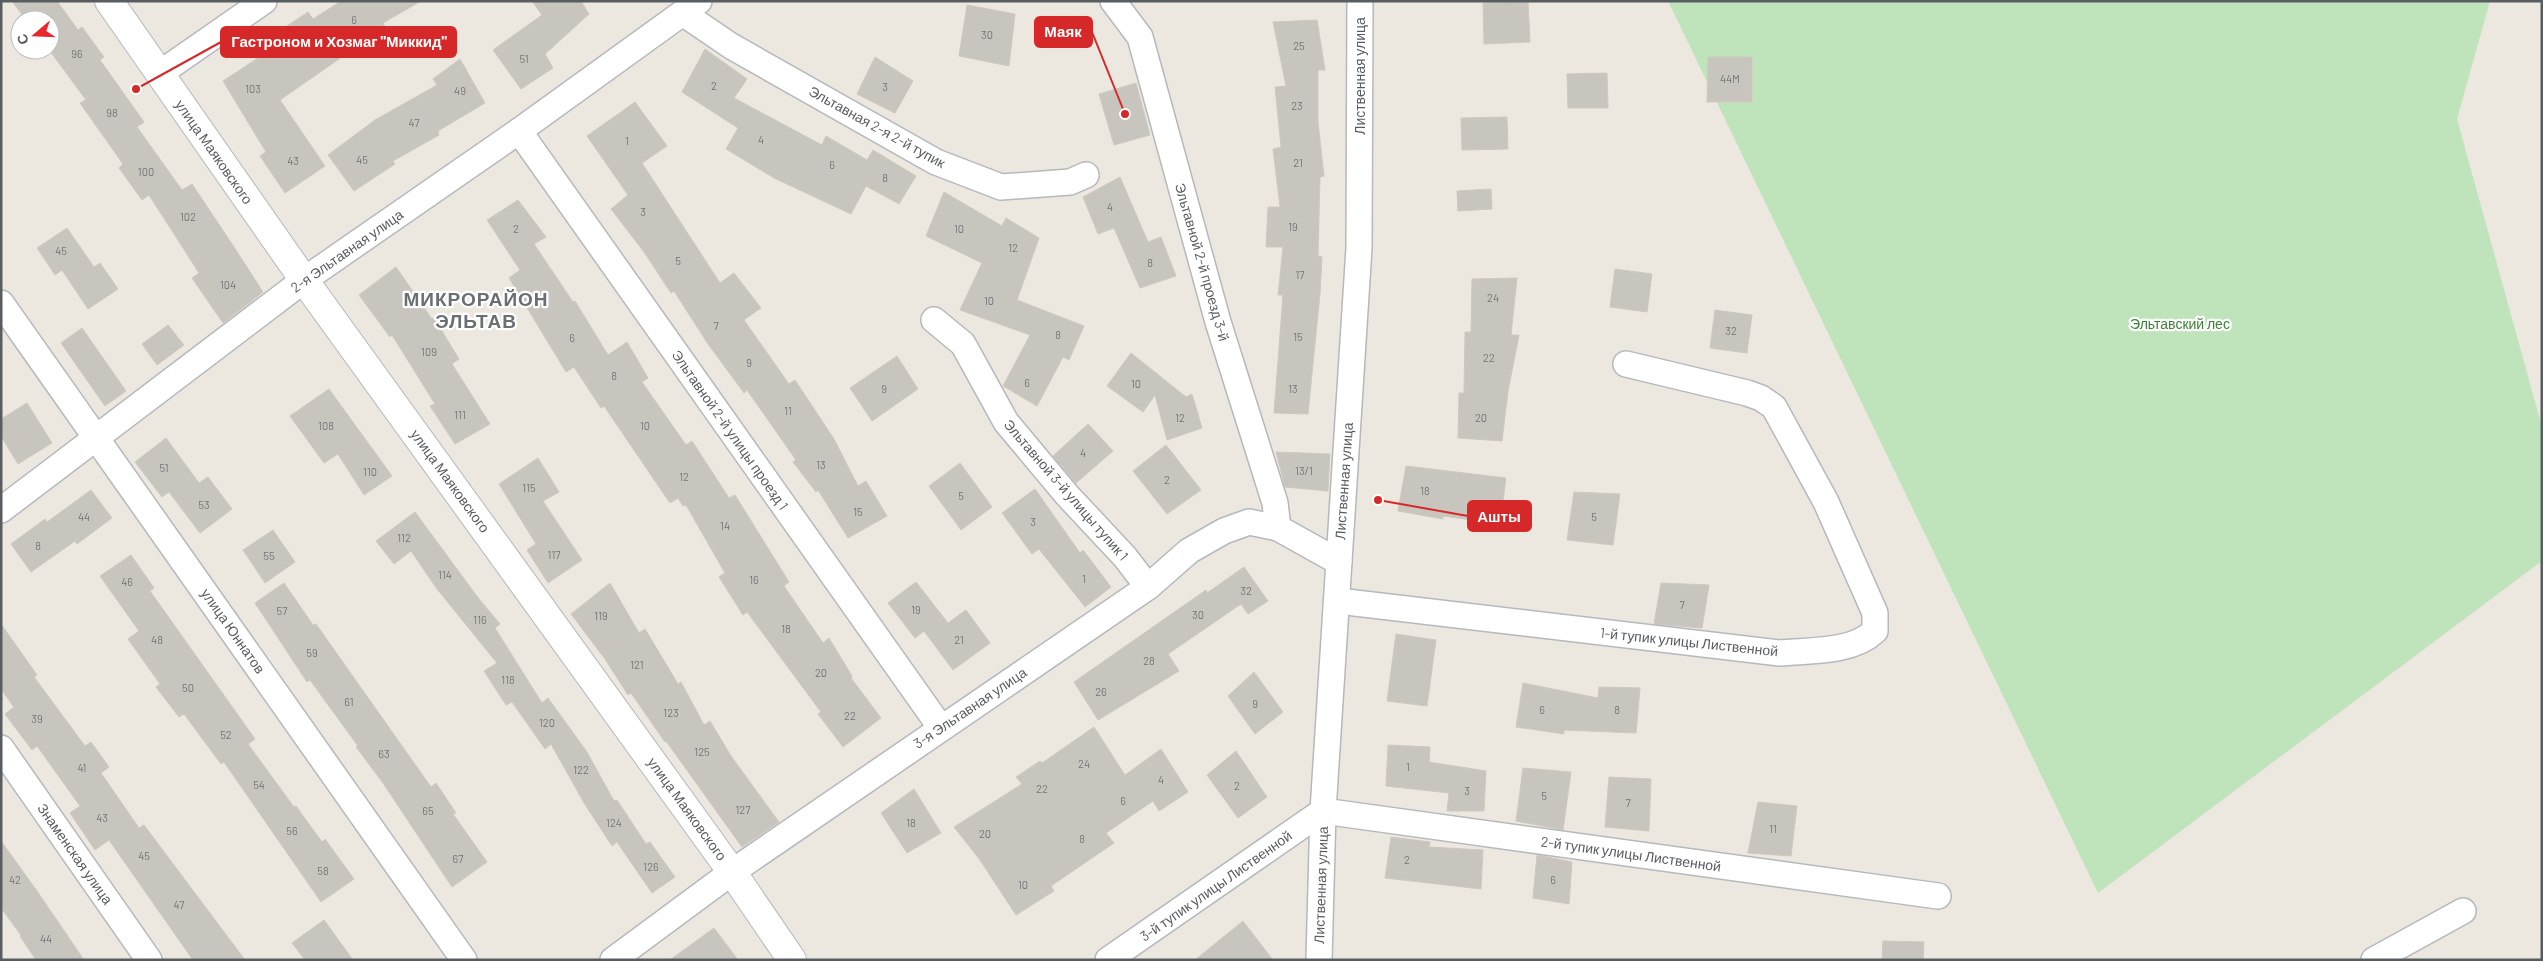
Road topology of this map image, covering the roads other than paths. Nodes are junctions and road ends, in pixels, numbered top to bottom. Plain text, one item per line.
1 (109, 1) edge
2 (264, 1) edge
3 (1113, 1) edge
4 (1360, 1) edge
5 (691, 7) edge
6 (159, 74) junction
7 (519, 131) junction
8 (1086, 175) dead end
9 (304, 280) junction
10 (1, 303) edge
11 (934, 320) dead end
12 (1626, 364) dead end
13 (97, 439) junction
14 (1, 510) edge
15 (1278, 528) junction
16 (1339, 562) junction
17 (1148, 587) junction
18 (1338, 601) junction
19 (941, 728) junction
20 (1, 748) edge
21 (1323, 811) junction
22 (732, 872) junction
23 (1938, 896) dead end
24 (2463, 911) dead end
25 (149, 960) edge
26 (464, 960) edge
27 (613, 960) edge
28 (792, 960) edge
29 (1108, 960) edge
30 (1319, 960) edge
31 (2374, 960) edge

1 - 6 street, улица Маяковского
2 - 6 street
3 - 15 street, Эльтавной 2-й проезд 3-й
4 - 16 street, Лиственная улица
5 - 7 street, 2-я Эльтавная улица
5 - 8 street, Эльтавная 2-я 2-й тупик
6 - 9 street, улица Маяковского
7 - 9 street, 2-я Эльтавная улица
7 - 19 street, Эльтавной 2-й улицы проезд 1
9 - 13 street, 2-я Эльтавная улица
9 - 22 street, улица Маяковского
10 - 13 street, улица Юннатов
11 - 17 street, Эльтавной 3-й улицы тупик 1
12 - 18 street, 1-й тупик улицы Лиственной
13 - 14 street, 2-я Эльтавная улица
13 - 26 street, улица Юннатов
15 - 16 street, 3-я Эльтавная улица
15 - 17 street, 3-я Эльтавная улица
16 - 18 street, Лиственная улица
17 - 19 street, 3-я Эльтавная улица
18 - 21 street, Лиственная улица
19 - 22 street, 3-я Эльтавная улица
20 - 25 street, Знаменская улица
21 - 23 street, 2-й тупик улицы Лиственной
21 - 29 street, 3-й тупик улицы Лиственной
21 - 30 street, Лиственная улица
22 - 27 street, 3-я Эльтавная улица
22 - 28 street, улица Маяковского
24 - 31 street

